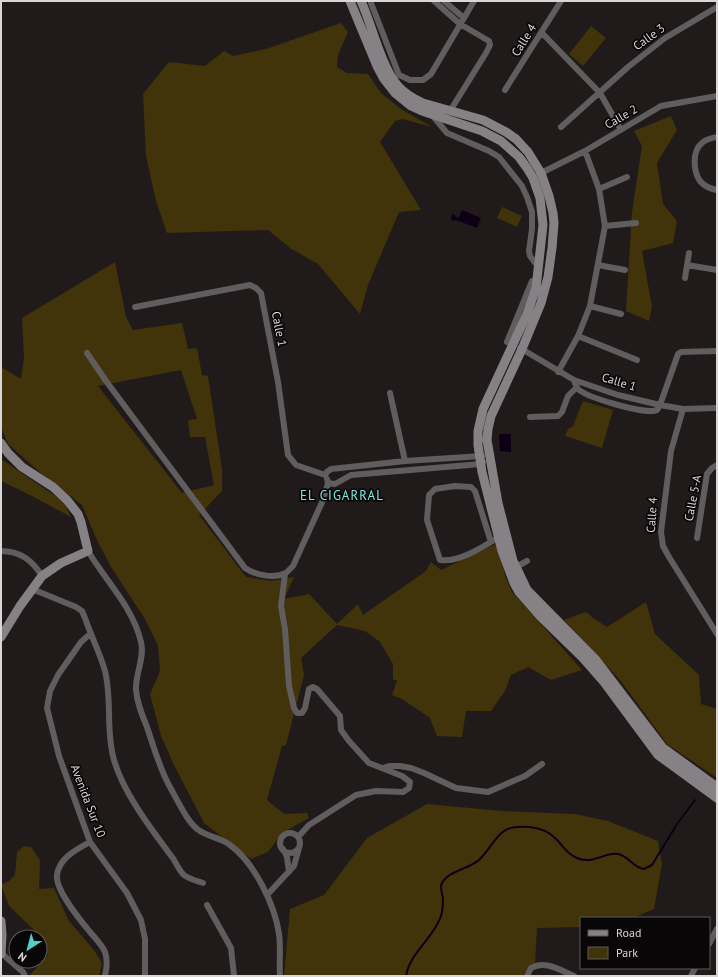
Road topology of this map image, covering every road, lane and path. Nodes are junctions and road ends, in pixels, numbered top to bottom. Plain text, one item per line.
1 (434, 1) edge
2 (444, 1) edge
3 (474, 1) edge
4 (561, 1) edge
5 (367, 3) edge
6 (352, 5) edge
7 (717, 7) edge
8 (464, 18) junction
9 (460, 24) junction
10 (542, 33) junction
11 (505, 90) dead end
12 (600, 93) junction
13 (717, 96) edge
14 (450, 111) junction
15 (432, 115) junction
16 (561, 127) dead end
17 (621, 130) junction
18 (717, 137) edge
19 (585, 151) junction
20 (541, 173) junction
21 (627, 177) dead end
22 (533, 178) junction
23 (599, 189) junction
24 (717, 190) edge
25 (636, 223) dead end
26 (605, 226) junction
27 (689, 254) dead end
28 (598, 265) junction
29 (687, 265) junction
30 (539, 268) junction
31 (625, 270) dead end
32 (717, 270) edge
33 (684, 278) dead end
34 (590, 306) junction
35 (135, 307) dead end
36 (621, 314) dead end
37 (578, 336) junction
38 (510, 343) junction
39 (522, 349) junction
40 (717, 351) edge
41 (87, 354) dead end
42 (637, 360) dead end
43 (558, 372) junction
44 (574, 380) junction
45 (576, 388) junction
46 (390, 393) dead end
47 (660, 405) junction
48 (717, 408) edge
49 (683, 409) junction
50 (530, 417) dead end
51 (1, 443) edge
52 (490, 458) junction
53 (480, 460) junction
54 (405, 461) junction
55 (717, 466) edge
56 (350, 468) junction
57 (351, 475) junction
58 (325, 476) junction
59 (328, 483) junction
60 (697, 538) dead end
61 (495, 540) junction
62 (88, 550) junction
63 (1, 551) edge
64 (527, 561) dead end
65 (516, 567) junction
66 (285, 574) junction
67 (42, 576) junction
68 (32, 588) junction
69 (90, 634) junction
70 (717, 634) edge
71 (1, 637) edge
72 (542, 764) dead end
73 (382, 768) junction
74 (717, 787) edge
75 (717, 798) edge
76 (298, 837) junction
77 (90, 842) junction
78 (299, 846) junction
79 (283, 849) junction
80 (289, 872) junction
81 (203, 883) dead end
82 (267, 895) junction
83 (208, 905) dead end
84 (1, 921) edge
85 (717, 929) edge
86 (710, 942) edge
87 (1, 954) edge
88 (25, 976) edge
89 (105, 976) edge
90 (145, 976) edge
91 (234, 976) edge
92 (280, 976) edge
93 (527, 976) edge
94 (574, 976) edge

1 - 9 street
2 - 8 street
3 - 8 street
4 - 10 street, Calle 4
5 - 6 street
5 - 9 street
5 - 14 main road
6 - 15 main road
7 - 12 street, Calle 3
8 - 9 street
9 - 14 street
10 - 11 street, Calle 4
10 - 12 street
12 - 16 street, Calle 3
12 - 17 street
13 - 17 street, Calle 2
14 - 20 main road
15 - 22 main road
15 - 30 street
17 - 19 street, Calle 2
18 - 24 street
19 - 20 street, Calle 2
19 - 23 street
20 - 22 street, Calle 2
20 - 39 main road
21 - 23 street
22 - 30 main road
23 - 26 street
25 - 26 street
26 - 28 street
27 - 29 street
28 - 31 street
28 - 34 street
29 - 32 street
29 - 33 street
30 - 38 main road
34 - 36 street
34 - 37 street
35 - 58 street, Calle 1
37 - 42 street
37 - 43 street
38 - 39 street, Calle 1
38 - 53 main road
39 - 43 street, Calle 1
39 - 52 main road
40 - 47 street
41 - 66 street
43 - 44 street, Calle 1
44 - 45 street
44 - 47 street, Calle 1
45 - 47 street
45 - 50 street
46 - 54 street
47 - 49 street, Calle 1
48 - 49 street, Calle 1
49 - 70 street, Calle 4
51 - 62 main road
52 - 53 street
52 - 65 main road
53 - 54 street
53 - 57 street
53 - 61 main road
54 - 56 street
55 - 60 street, Calle 5-A
56 - 57 street
56 - 58 street
57 - 59 street
58 - 59 street
59 - 66 street
61 - 61 street
61 - 75 main road
62 - 67 main road
62 - 82 street
63 - 67 street
64 - 65 street
65 - 74 main road
66 - 73 street
67 - 68 main road
68 - 69 street
68 - 71 main road
69 - 77 street, Avenida Sur 10
69 - 81 street
72 - 73 street
73 - 76 street
76 - 78 street
76 - 79 street
77 - 89 street
77 - 90 street, Avenida Sur 10
78 - 79 street
78 - 80 street
79 - 80 street
80 - 82 street
82 - 92 street
83 - 91 street
84 - 87 main road
85 - 86 street
87 - 88 street
93 - 94 street

